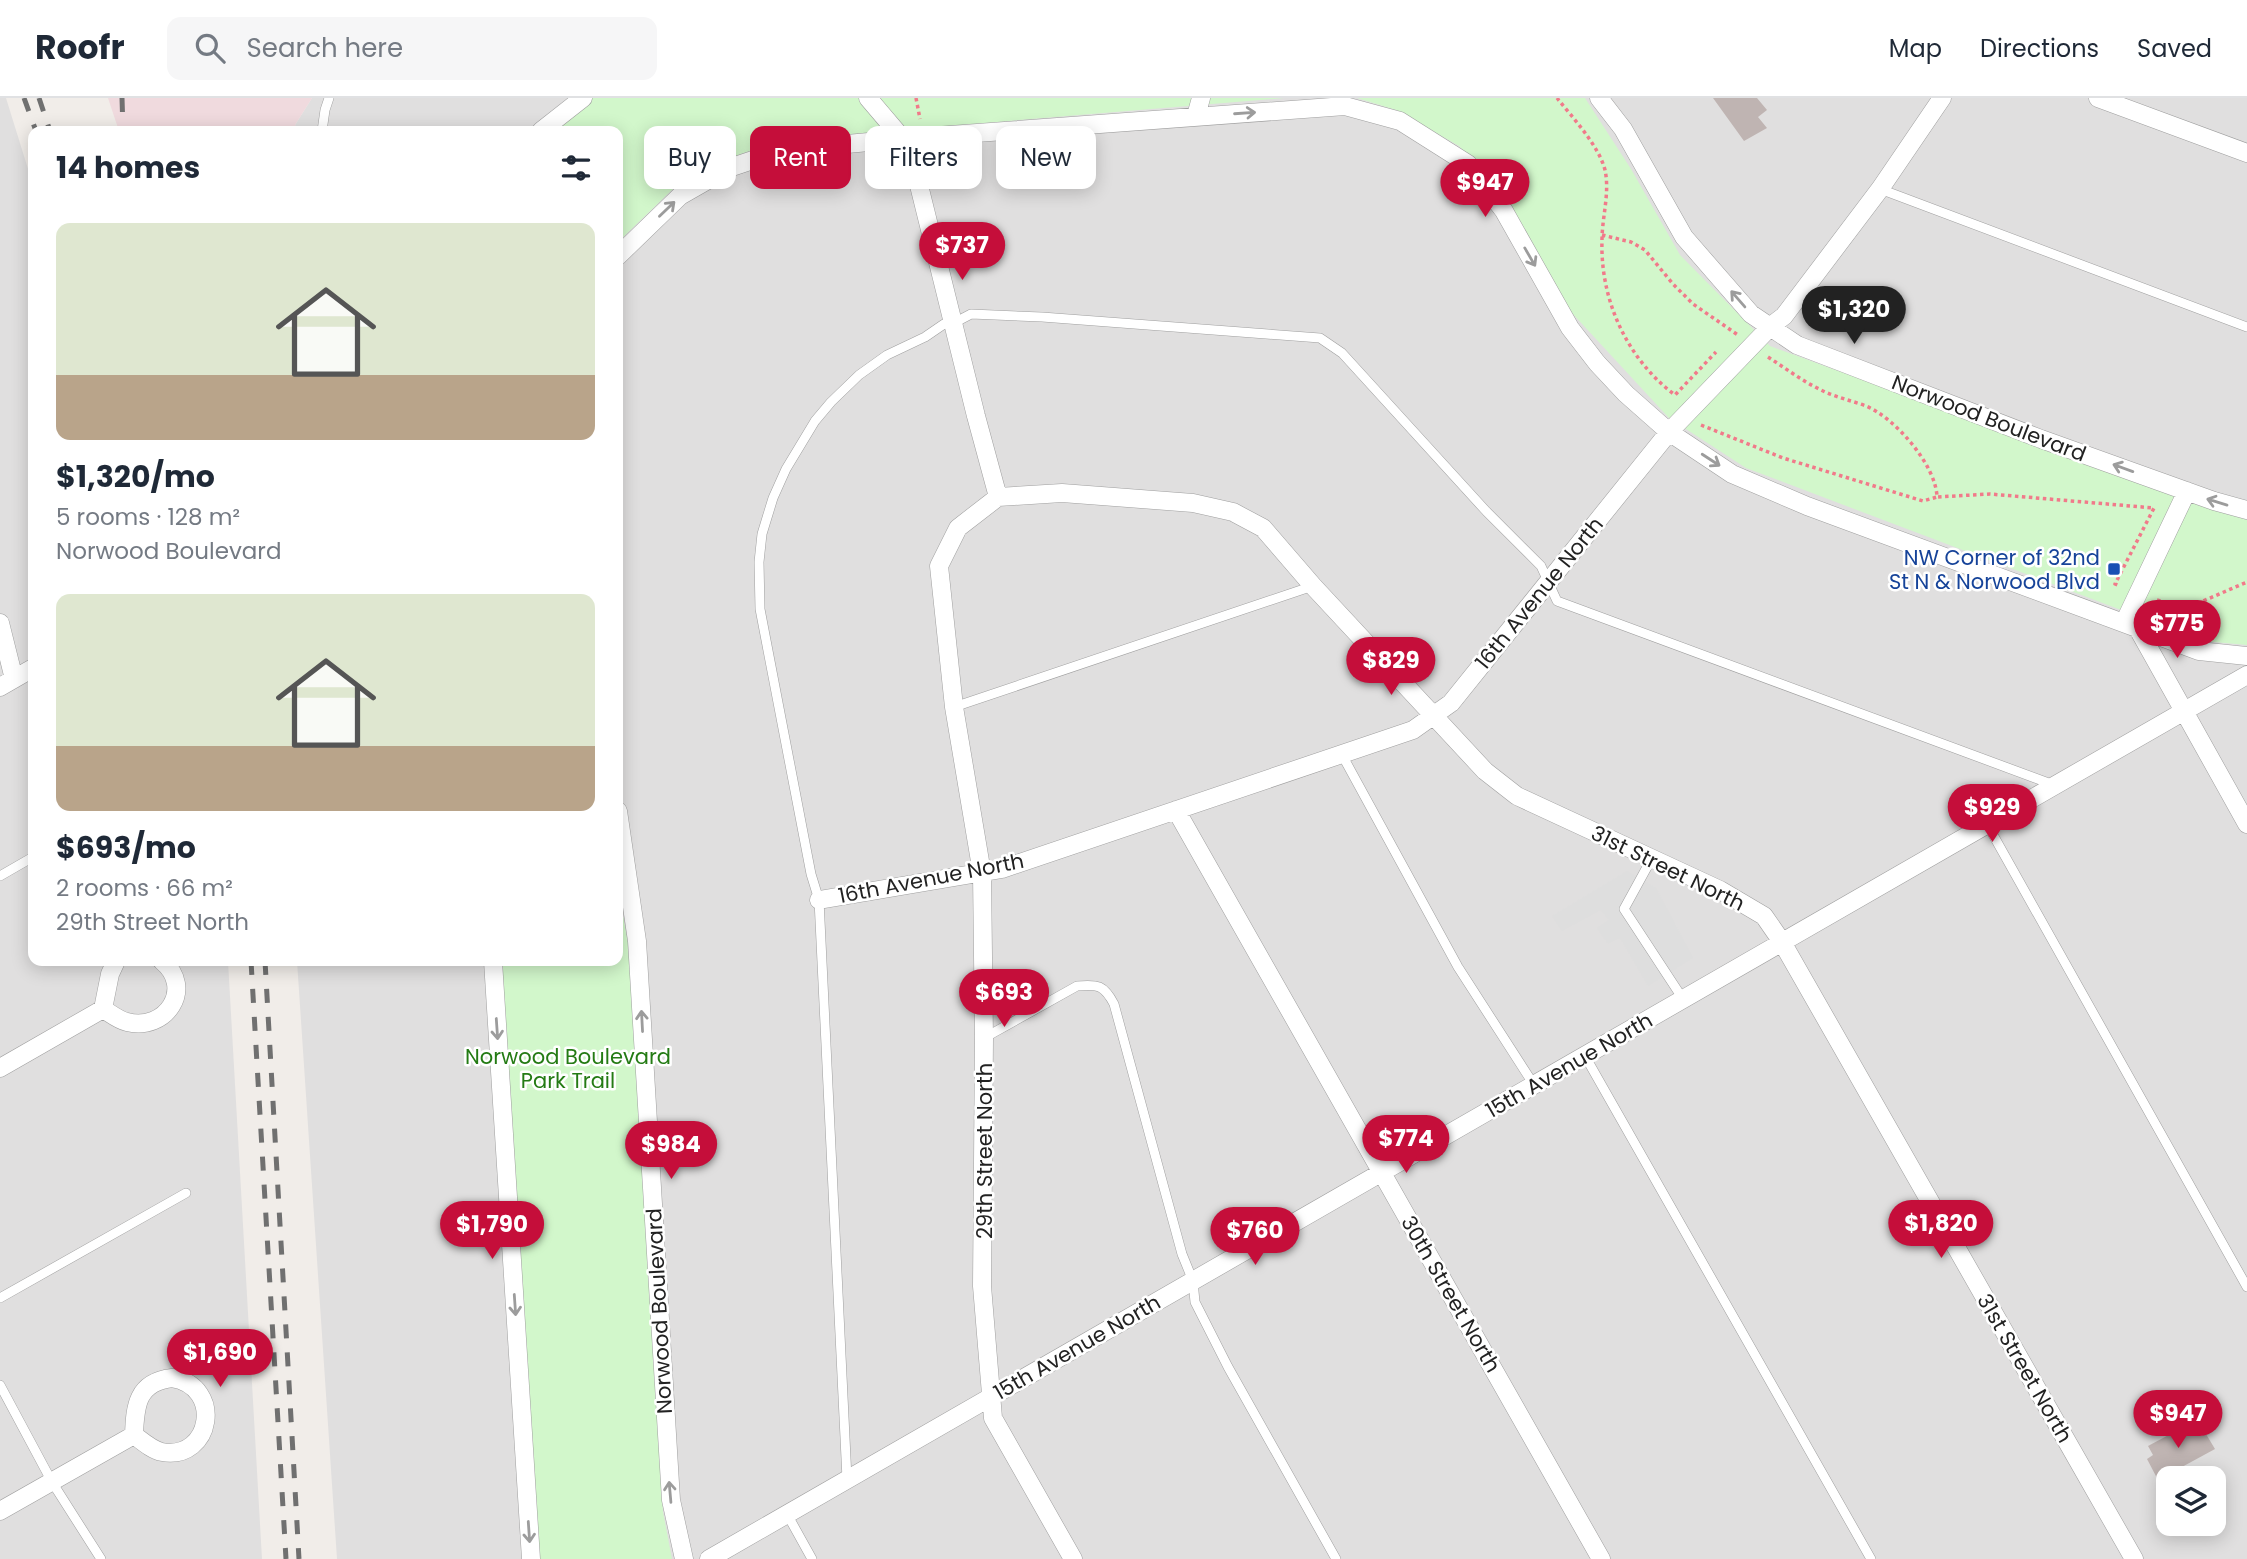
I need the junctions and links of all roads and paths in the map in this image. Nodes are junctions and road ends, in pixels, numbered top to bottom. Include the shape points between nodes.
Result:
1 (329, 98) edge
2 (583, 98) edge
3 (868, 98) edge
4 (916, 98) edge
5 (1200, 98) edge
6 (1558, 98) edge
7 (1599, 98) edge
8 (1942, 98) edge
9 (2103, 99) edge
10 (1196, 116) junction
11 (921, 121) dead end
12 (323, 126) edge
13 (547, 126) edge
14 (892, 126) edge
15 (982, 132) edge
16 (865, 142) edge
17 (2247, 153) edge
18 (920, 189) edge
19 (1880, 189) junction
20 (1602, 235) junction
21 (623, 252) edge
22 (953, 324) junction
23 (1771, 326) junction
24 (2247, 327) edge
25 (1731, 340) dead end
26 (1745, 340) junction
27 (1722, 347) dead end
28 (1675, 395) junction
29 (1688, 412) junction
30 (1668, 432) junction
31 (2187, 491) junction
32 (998, 497) junction
33 (1937, 497) junction
34 (2247, 510) edge
35 (1548, 582) junction
36 (2247, 582) edge
37 (1312, 586) junction
38 (2138, 593) junction
39 (0, 623) edge
40 (2130, 625) junction
41 (2247, 656) edge
42 (28, 671) edge
43 (2247, 675) edge
44 (7, 683) edge
45 (954, 707) junction
46 (2183, 712) junction
47 (1434, 715) junction
48 (1341, 753) junction
49 (2056, 785) junction
50 (1176, 810) junction
51 (1987, 824) junction
52 (2247, 824) edge
53 (623, 845) edge
54 (1652, 859) junction
55 (28, 860) edge
56 (982, 873) junction
57 (0, 876) edge
58 (818, 900) junction
59 (1782, 942) junction
60 (114, 966) edge
61 (169, 966) edge
62 (493, 966) edge
63 (1683, 999) junction
64 (103, 1009) junction
65 (985, 1038) junction
66 (1585, 1056) junction
67 (0, 1068) edge
68 (1534, 1085) junction
69 (1382, 1172) junction
70 (186, 1193) dead end
71 (1193, 1281) junction
72 (2247, 1287) edge
73 (0, 1298) edge
74 (0, 1385) edge
75 (990, 1398) junction
76 (134, 1435) junction
77 (847, 1480) junction
78 (52, 1482) junction
79 (0, 1511) edge
80 (787, 1514) junction
81 (101, 1559) edge
82 (531, 1559) edge
83 (684, 1559) edge
84 (709, 1559) edge
85 (812, 1559) edge
86 (1073, 1559) edge
87 (1336, 1559) edge
88 (1601, 1559) edge
89 (1871, 1559) edge
90 (2134, 1559) edge

1 - 12 lane
2 - 13 street
3 - 14 street
4 - 11 path
5 - 10 street
6 - 20 path via 1601,157 1606,188
23 -> 7 street, Norwood Boulevard via 1751,314 1684,237 1623,129
8 - 19 street, 16th Avenue North
9 - 17 street
10 - 15 street
10 -> 30 street via 1345,106 1400,121 1468,164 1504,211 1576,336 1626,394
21 -> 16 street via 680,196 729,168 783,150
18 - 22 street
19 - 23 street, 16th Avenue North via 1784,316
19 - 24 lane
20 - 26 path via 1645,250 1693,304
20 - 28 path via 1604,276 1622,333 1657,382
22 - 32 street
22 - 35 lane via 971,314 1320,338 1342,354 1541,566
22 - 58 lane via 944,324 887,355 831,402 786,469 762,534 760,609
23 - 26 street, 16th Avenue North
31 -> 23 street, Norwood Boulevard via 1797,345
25 - 26 path
26 - 29 street, 16th Avenue North
26 - 33 path via 1821,390 1867,406 1894,424 1932,474
27 - 28 path
28 - 29 path
29 - 30 street, 16th Avenue North
29 - 33 path via 1695,423 1783,458 1923,501
30 - 35 street, 16th Avenue North
30 -> 40 street via 1732,474 1807,506
34 -> 31 street, Norwood Boulevard
31 - 38 street
32 - 37 street, 31st Street North via 1062,493 1193,503 1233,512 1264,528
32 - 45 street, 29th Street North via 958,528 939,566
33 - 38 path via 1990,494 2154,508 2115,583
35 - 47 street, 16th Avenue North via 1451,703
35 - 49 lane via 1558,601
36 - 38 path via 2187,608
37 - 45 lane
37 - 47 street, 31st Street North
38 - 40 street
39 - 44 street
40 - 41 street via 2199,650
40 - 46 street
42 - 44 street
43 - 46 street, 15th Avenue North
45 - 56 street, 29th Street North
46 - 49 street, 15th Avenue North
46 - 52 street
47 - 48 street, 16th Avenue North via 1413,730
47 - 54 street, 31st Street North via 1485,771 1517,796
48 - 50 street, 16th Avenue North
48 - 68 lane via 1458,967
49 - 51 street, 15th Avenue North
50 - 56 street, 16th Avenue North
50 - 69 street, 30th Street North
51 - 59 street, 15th Avenue North
51 - 72 lane
83 -> 53 street, Norwood Boulevard via 671,1500 637,941
54 - 59 street, 31st Street North via 1764,916
54 - 63 lane via 1624,909
55 - 57 lane
56 - 58 street, 16th Avenue North
56 - 65 street, 29th Street North
58 - 77 lane
59 - 63 street, 15th Avenue North
59 - 90 street, 31st Street North
60 - 64 street
61 - 64 street via 176,994 164,1015 137,1024 123,1022
62 -> 82 street
63 - 66 street, 15th Avenue North
64 - 67 street
65 - 71 lane via 1077,986 1093,985 1109,994
65 - 75 street, 29th Street North via 982,1286
66 - 68 street, 15th Avenue North
66 - 89 lane
68 - 69 street, 15th Avenue North
69 - 71 street, 15th Avenue North
69 - 88 street, 30th Street North
70 - 73 lane
71 - 75 street, 15th Avenue North
71 - 87 lane via 1195,1302 1228,1367
74 - 78 lane
75 - 77 street, 15th Avenue North
75 - 86 street, 29th Street North via 993,1418
76 - 76 street via 163,1452 191,1448 204,1422 203,1398 181,1379 162,1379 149,1385 135,1410
76 - 78 street
77 - 80 street, 15th Avenue North
78 - 79 street
78 - 81 lane
80 - 84 street, 15th Avenue North
80 - 85 lane

